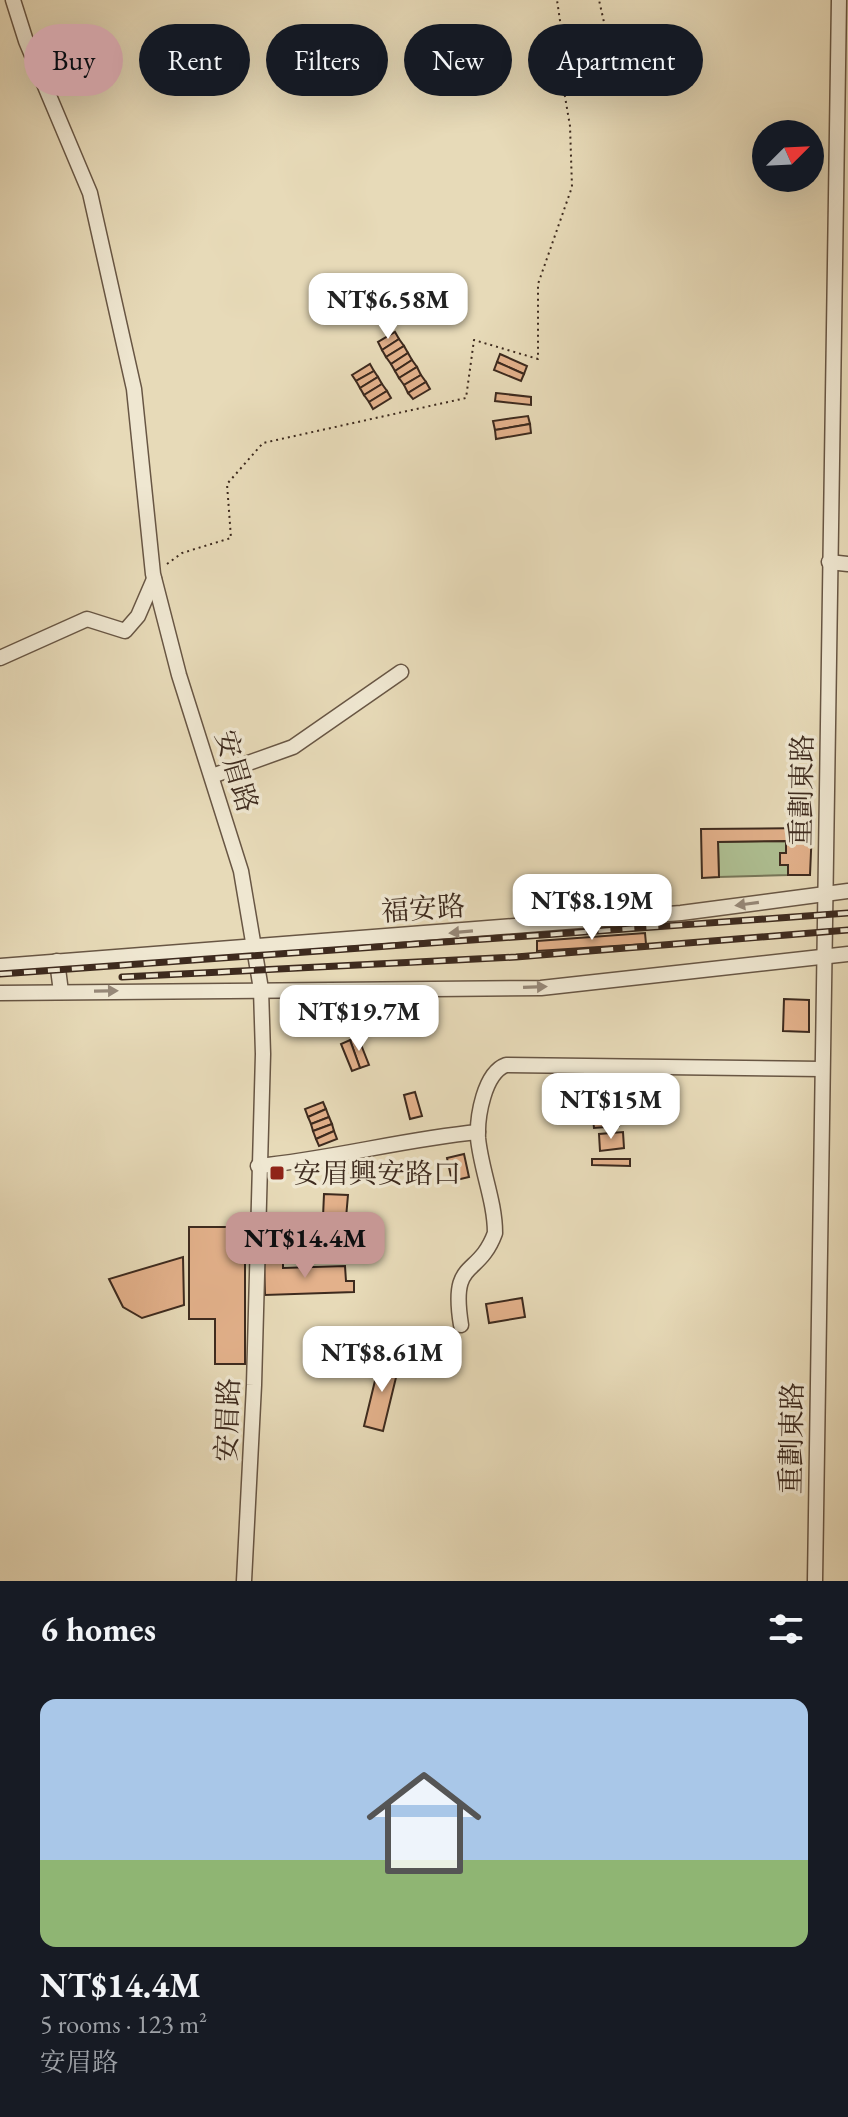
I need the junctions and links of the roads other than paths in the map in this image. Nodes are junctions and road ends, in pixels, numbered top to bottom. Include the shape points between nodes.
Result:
1 (13, 0) edge
2 (839, 0) edge
3 (829, 562) junction
4 (848, 564) edge
5 (153, 576) junction
6 (0, 658) edge
7 (401, 672) dead end
8 (212, 776) junction
9 (848, 891) edge
10 (825, 894) junction
11 (253, 945) junction
12 (848, 954) edge
13 (824, 955) junction
14 (57, 961) junction
15 (0, 966) edge
16 (261, 989) junction
17 (61, 992) junction
18 (0, 993) edge
19 (822, 1069) junction
20 (478, 1132) junction
21 (258, 1166) junction
22 (461, 1325) dead end
23 (244, 1581) edge
24 (815, 1581) edge

1 - 5 street, 安眉路 via 90,193 118,307 134,389
2 - 3 street, 重劃東路
3 - 4 street
3 - 10 street, 重劃東路
5 - 6 street via 138,616 125,631 87,619
5 - 8 street, 安眉路
7 - 8 street via 293,747
8 - 11 street, 安眉路 via 241,871
9 - 10 street, 福安路
10 -> 11 street, 福安路 via 650,916
10 - 13 street, 重劃東路
11 - 14 street, 福安路
11 - 16 street, 安眉路
12 - 13 street
16 -> 13 street via 541,988
13 - 19 street, 重劃東路
14 - 15 street, 福安路
14 - 17 street
17 -> 16 street
16 - 21 street, 安眉路
17 - 18 street
19 - 20 street via 506,1065 494,1072 485,1090
19 - 24 street, 重劃東路
20 - 21 street
20 - 22 street via 495,1233 460,1278
21 - 23 street, 安眉路

